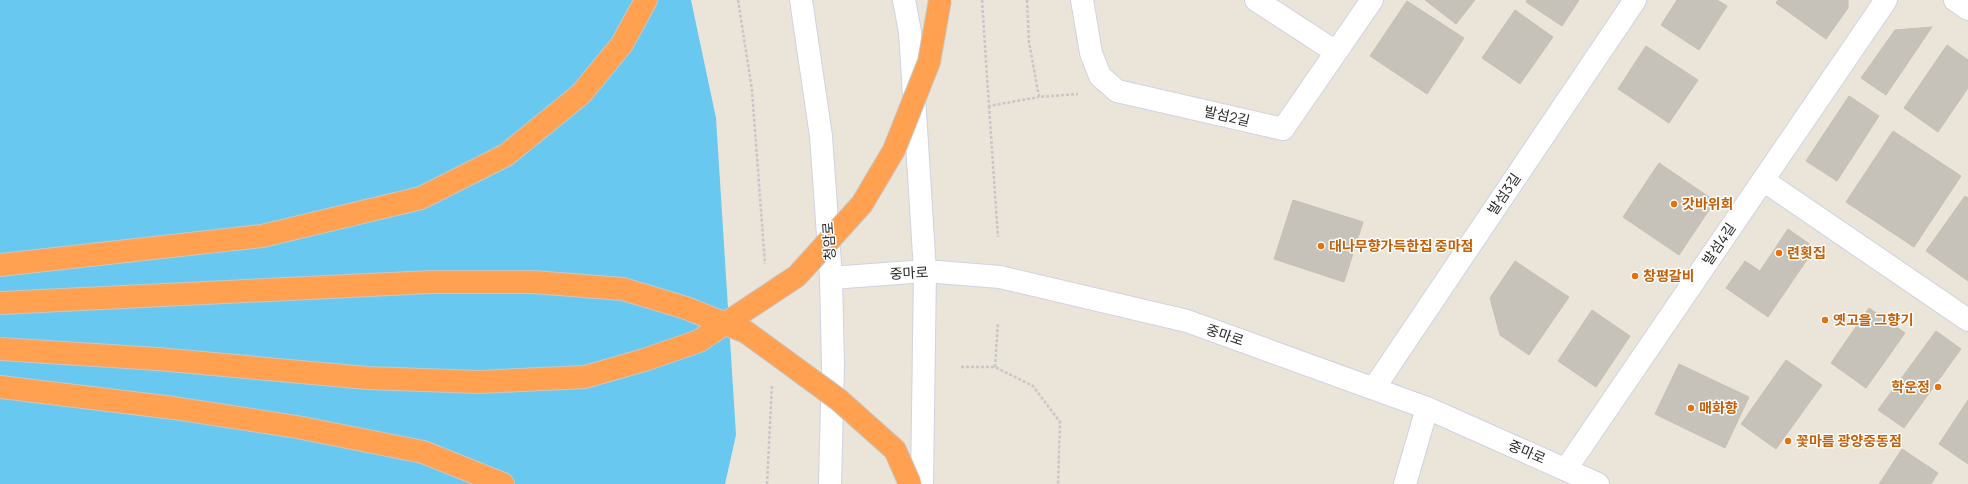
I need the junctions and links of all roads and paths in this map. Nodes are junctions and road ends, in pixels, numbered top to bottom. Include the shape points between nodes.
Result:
1 (646, 0) edge
2 (738, 0) edge
3 (801, 0) edge
4 (904, 0) edge
5 (940, 0) edge
6 (982, 0) edge
7 (1027, 0) edge
8 (1082, 0) edge
9 (1256, 0) edge
10 (1372, 0) edge
11 (1635, 0) edge
12 (1886, 0) edge
13 (1955, 0) edge
14 (1968, 9) edge
15 (1336, 52) junction
16 (1117, 91) junction
17 (1039, 97) junction
18 (989, 106) junction
19 (1763, 180) junction
20 (998, 237) dead end
21 (0, 265) edge
22 (766, 269) dead end
23 (925, 271) junction
24 (831, 278) junction
25 (0, 303) edge
26 (1968, 320) edge
27 (998, 322) dead end
28 (0, 349) edge
29 (961, 367) dead end
30 (995, 367) junction
31 (772, 377) dead end
32 (0, 387) edge
33 (1374, 388) junction
34 (1427, 408) junction
35 (1566, 469) junction
36 (503, 484) edge
37 (767, 484) edge
38 (830, 484) edge
39 (910, 484) edge
40 (922, 484) edge
41 (1058, 484) edge
42 (1405, 484) edge
43 (1598, 484) edge

1 - 21 highway via 622,44 581,94 506,155 421,198 262,236
2 - 22 path via 752,90
3 - 24 street, 청암로 via 821,136
4 - 23 street via 910,32
5 - 28 highway, bridge via 929,62 894,150 862,204 797,276 699,341 585,377 479,382 367,378 158,359
6 - 18 path
7 - 17 path via 1029,42
8 - 16 street, 발섬2길 via 1091,53 1100,76
9 - 15 street
10 - 15 street, 발섬2길
11 - 33 street, 발섬3길
12 - 19 street, 발섬4길
13 - 14 street
15 - 16 street, 발섬2길 via 1283,129
16 - 17 path
17 - 18 path
18 - 20 path
19 - 26 street
19 - 35 street, 발섬4길
23 - 24 street, 중마로
23 - 33 street, 중마로 via 1000,277 1187,321
23 - 40 street
24 - 38 street, 청암로 via 833,365
25 - 39 highway, bridge via 431,282 533,282 623,289 686,308 746,332 839,400 895,450
27 - 30 path
29 - 30 path
30 - 41 path via 1033,386 1060,422
31 - 37 path
32 - 36 highway via 174,408 297,427 423,452
33 - 34 street, 중마로
34 - 35 street, 중마로
34 - 42 street
35 - 43 street, 중마로

